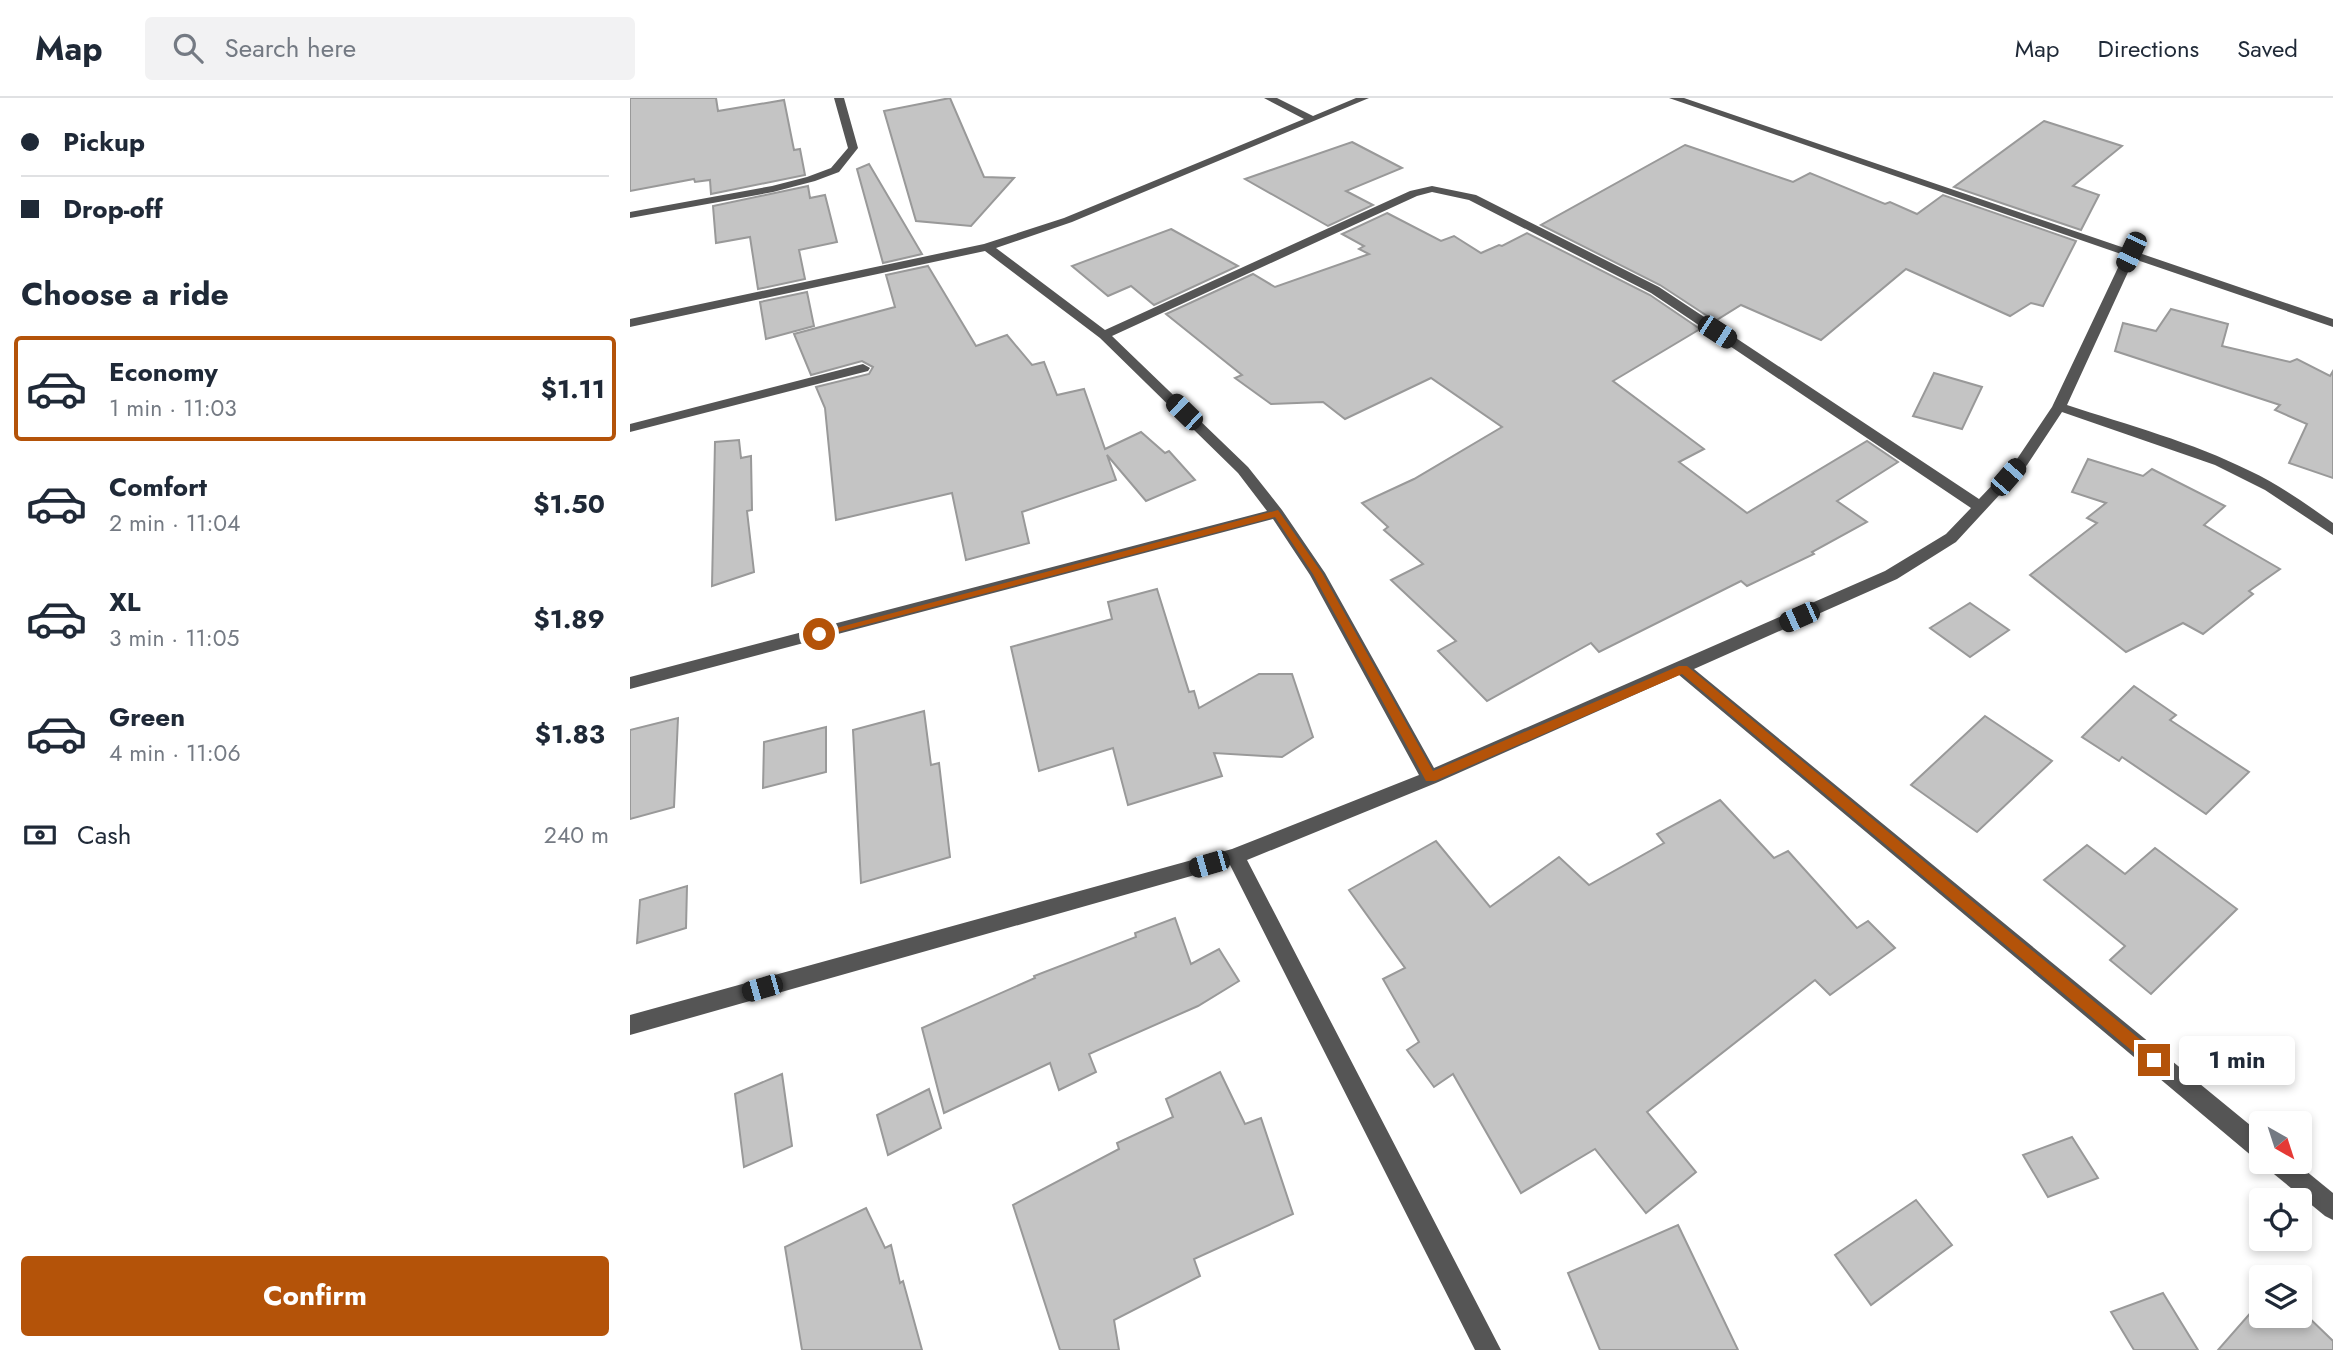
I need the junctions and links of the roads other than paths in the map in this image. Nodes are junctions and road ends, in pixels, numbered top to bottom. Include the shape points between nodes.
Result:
1 (839, 98) edge
2 (1269, 98) edge
3 (1364, 98) edge
4 (1674, 98) edge
5 (1312, 119) junction
6 (630, 215) edge
7 (987, 247) junction
8 (2131, 252) junction
9 (630, 323) edge
10 (2333, 323) edge
11 (1104, 335) junction
12 (863, 368) dead end
13 (2059, 407) junction
14 (630, 428) edge
15 (1982, 508) junction
16 (1278, 513) junction
17 (2333, 530) edge
18 (1683, 669) junction
19 (630, 683) edge
20 (1430, 778) junction
21 (1235, 856) junction
22 (630, 1025) edge
23 (2249, 1139) edge
24 (2292, 1174) edge
25 (2333, 1208) edge
26 (1488, 1350) edge

1 - 6 street via 853,148 835,170 773,189
2 - 5 street
3 - 5 street
4 - 8 street
5 - 7 street via 1068,220
7 - 9 street
7 - 11 street
8 - 10 street
8 - 13 street
11 - 15 street via 1414,193 1449,191 1472,197 1655,290
11 - 16 street via 1243,470
12 - 14 street
13 - 15 street via 2022,462
13 - 17 street via 2232,468 2272,488
15 - 18 street via 1951,538 1891,576
16 - 19 street
16 - 20 street via 1317,573
18 - 20 street
18 - 23 street
20 - 21 street
21 - 22 street
21 - 26 street
24 - 25 street

